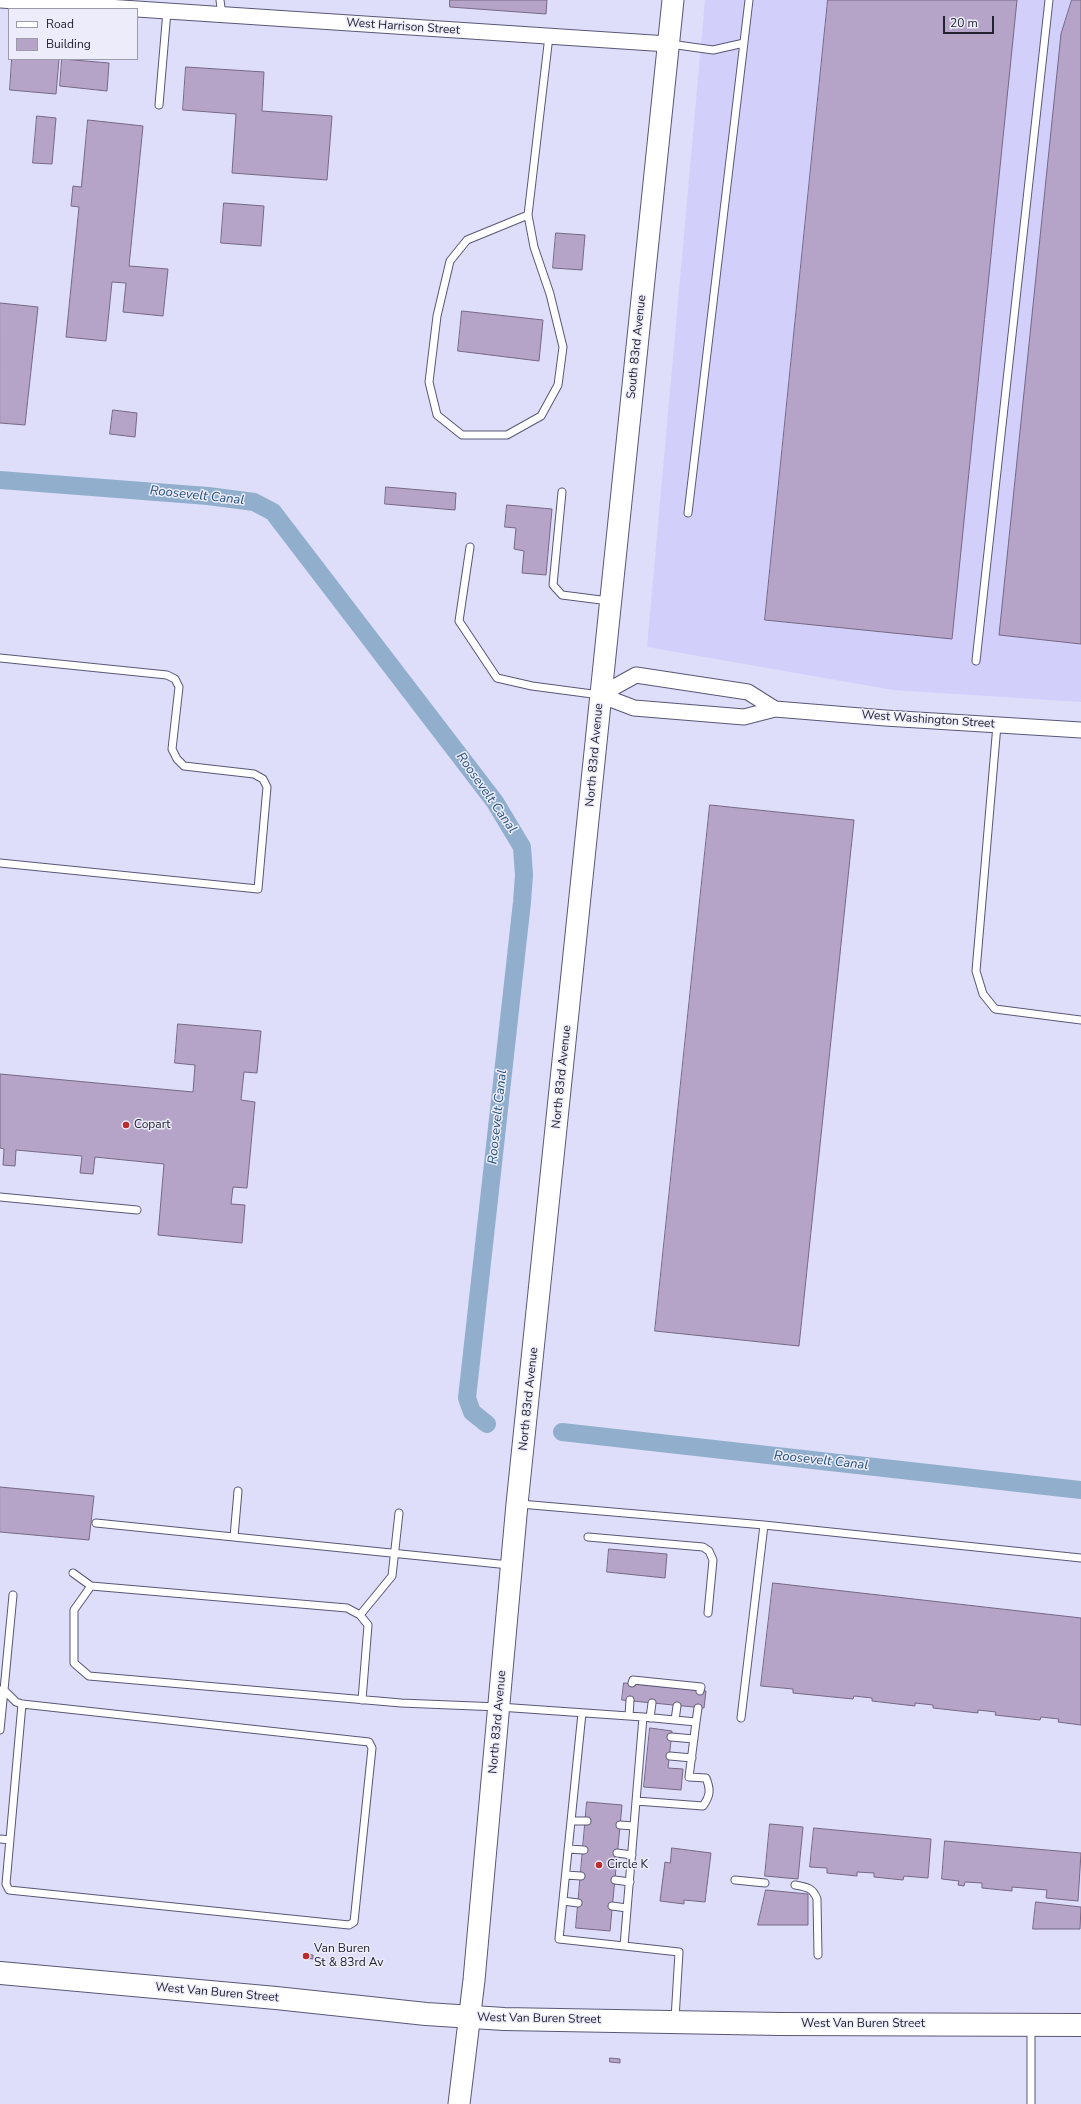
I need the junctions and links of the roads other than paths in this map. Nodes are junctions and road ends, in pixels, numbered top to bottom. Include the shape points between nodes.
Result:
1 (0, 0) edge
2 (671, 0) edge
3 (749, 0) edge
4 (1049, 0) edge
5 (221, 7) edge
6 (122, 8) edge
7 (138, 9) edge
8 (167, 11) junction
9 (549, 36) junction
10 (744, 43) junction
11 (668, 44) junction
12 (159, 105) dead end
13 (528, 215) junction
14 (562, 492) dead end
15 (688, 514) dead end
16 (470, 547) dead end
17 (611, 601) junction
18 (0, 658) edge
19 (976, 660) dead end
20 (600, 695) junction
21 (776, 709) junction
22 (997, 725) junction
23 (1081, 730) edge
24 (0, 863) edge
25 (1081, 1020) edge
26 (0, 1197) edge
27 (137, 1210) dead end
28 (238, 1491) dead end
29 (517, 1504) junction
30 (399, 1513) dead end
31 (96, 1523) dead end
32 (764, 1525) junction
33 (234, 1537) junction
34 (588, 1537) dead end
35 (395, 1554) junction
36 (1081, 1558) edge
37 (512, 1566) junction
38 (73, 1572) dead end
39 (91, 1586) junction
40 (13, 1595) dead end
41 (708, 1613) dead end
42 (360, 1615) junction
43 (632, 1683) dead end
44 (2, 1690) edge
45 (700, 1691) dead end
46 (362, 1700) junction
47 (630, 1700) dead end
48 (652, 1703) dead end
49 (22, 1704) junction
50 (677, 1706) dead end
51 (499, 1707) junction
52 (698, 1708) dead end
53 (582, 1713) junction
54 (629, 1716) junction
55 (647, 1717) junction
56 (741, 1718) dead end
57 (675, 1720) junction
58 (696, 1722) junction
59 (0, 1730) edge
60 (671, 1737) dead end
61 (694, 1740) junction
62 (670, 1756) dead end
63 (692, 1758) junction
64 (636, 1801) junction
65 (571, 1821) junction
66 (586, 1822) dead end
67 (620, 1825) dead end
68 (634, 1826) junction
69 (0, 1839) edge
70 (10, 1840) junction
71 (568, 1849) junction
72 (584, 1850) dead end
73 (617, 1853) dead end
74 (632, 1855) junction
75 (566, 1875) junction
76 (581, 1876) dead end
77 (615, 1880) dead end
78 (735, 1880) dead end
79 (630, 1882) junction
80 (765, 1883) dead end
81 (795, 1885) dead end
82 (563, 1901) junction
83 (578, 1903) dead end
84 (612, 1906) dead end
85 (627, 1908) junction
86 (624, 1946) junction
87 (818, 1955) dead end
88 (0, 1973) edge
89 (470, 2017) junction
90 (674, 2021) junction
91 (1031, 2025) junction
92 (1081, 2025) edge
93 (459, 2104) edge
94 (1031, 2104) edge

1 - 6 street, West Harrison Street
2 - 11 main road, South 83rd Avenue
3 - 10 lane
4 - 19 lane
5 - 8 street, West Harrison Street
5 - 9 street, West Harrison Street
7 - 8 street, West Harrison Street
8 - 12 lane
9 - 11 street, West Harrison Street
9 - 13 lane
10 - 11 lane via 713,50
10 - 15 lane
11 - 17 main road, South 83rd Avenue
13 - 13 lane via 534,247 550,294 563,347 558,385 541,416 507,435 462,435 437,415 429,382 437,316 450,261 467,240
14 - 17 lane via 553,584 562,595
16 - 20 lane via 459,621 497,678 532,686
17 - 20 main road, South 83rd Avenue
18 - 24 lane via 167,674 175,679 179,687 172,749 177,759 184,766 254,774 263,779 267,787 258,889
20 - 21 street, West Washington Street via 634,708 720,716 744,717
20 - 21 street, West Washington Street via 636,675 748,692
20 - 29 main road, North 83rd Avenue
21 - 22 street, West Washington Street
22 - 23 street, West Washington Street
22 - 25 lane via 976,971 983,994 995,1009
26 - 27 lane
28 - 33 lane
29 - 32 lane
29 - 37 main road, North 83rd Avenue
30 - 35 lane
31 - 33 lane
32 - 36 lane
32 - 56 lane
33 - 35 lane
34 - 41 lane via 703,1547 709,1551 713,1560
35 - 37 lane
35 - 42 lane via 392,1576
37 - 51 main road, North 83rd Avenue
38 - 39 lane
39 - 42 lane via 347,1608
39 - 46 lane via 74,1610 74,1663 89,1676
40 - 44 lane
42 - 46 lane via 368,1625
43 - 45 lane via 633,1680 700,1687
44 - 49 lane
44 - 59 lane
46 - 51 lane
47 - 54 lane
48 - 55 lane
49 - 70 lane
49 - 70 lane via 369,1742 372,1748 356,1920 349,1925 9,1890 6,1884
50 - 57 lane
51 - 53 lane
51 - 89 main road, North 83rd Avenue
52 - 58 lane
53 - 54 lane
53 - 65 lane
54 - 55 lane
55 - 57 lane
55 - 64 lane
57 - 58 lane
58 - 61 lane
60 - 61 lane
61 - 63 lane
62 - 63 lane
63 - 64 lane via 689,1777 706,1778 710,1787 709,1797 703,1806
64 - 68 lane
65 - 66 lane
65 - 71 lane
67 - 68 lane
68 - 74 lane
69 - 70 lane
71 - 72 lane
71 - 75 lane
73 - 74 lane
74 - 79 lane
75 - 76 lane
75 - 82 lane
77 - 79 lane
78 - 80 lane
79 - 85 lane
81 - 87 lane via 807,1887 814,1892 817,1899
82 - 83 lane
82 - 86 lane via 559,1939
84 - 85 lane
85 - 86 lane
86 - 90 lane via 679,1952
88 - 89 main road, West Van Buren Street
89 - 90 main road, West Van Buren Street
89 - 93 main road, North 83rd Avenue
90 - 91 main road, West Van Buren Street
91 - 92 main road, West Van Buren Street
91 - 94 lane

